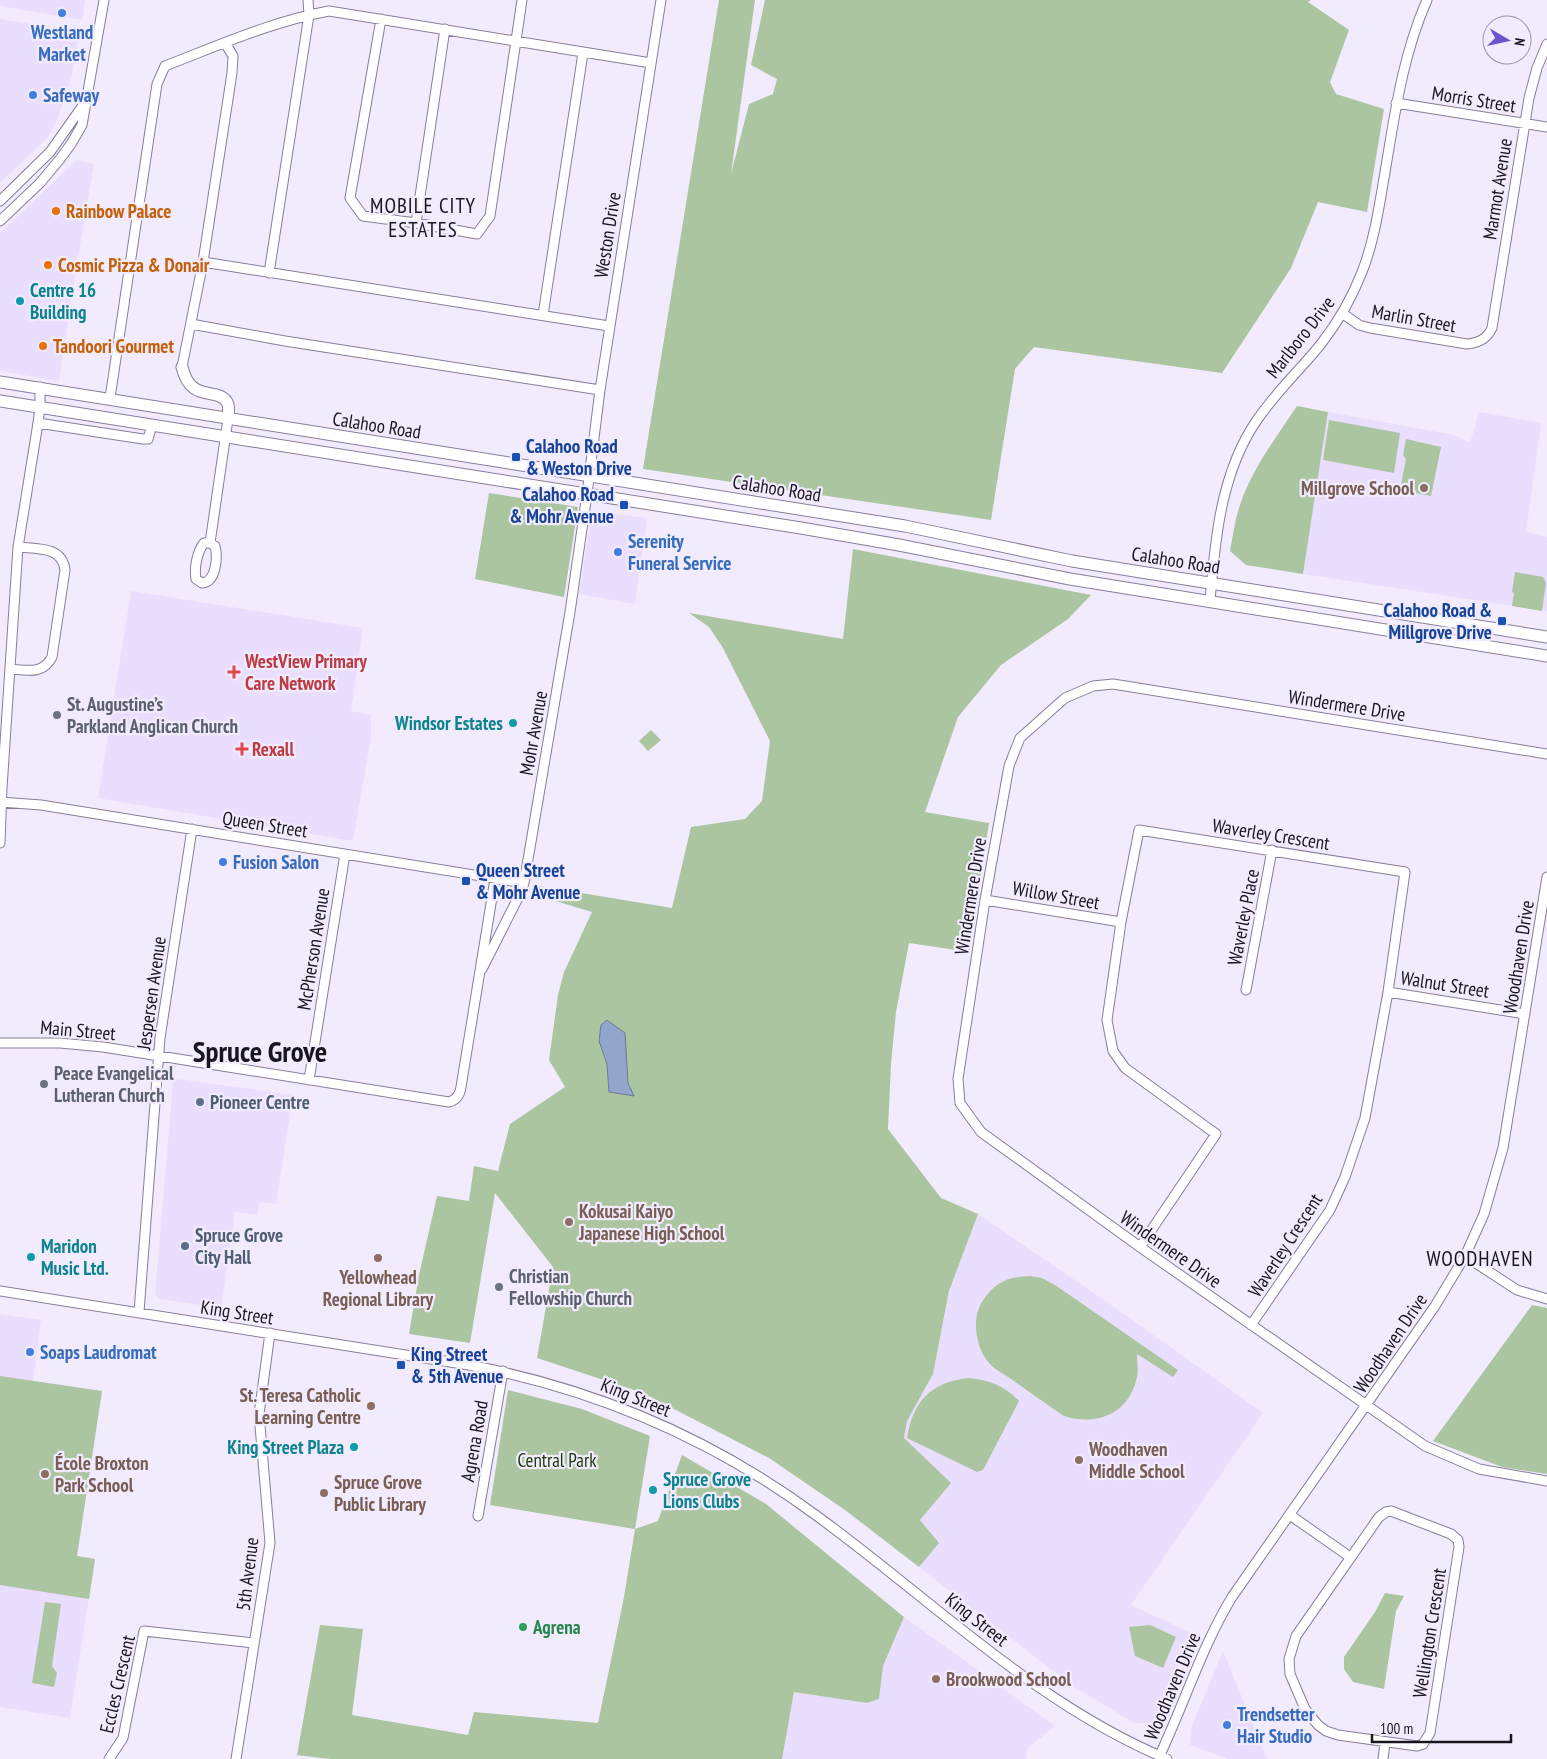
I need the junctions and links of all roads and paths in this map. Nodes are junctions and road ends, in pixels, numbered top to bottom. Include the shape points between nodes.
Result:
1 (104, 0) edge
2 (308, 0) edge
3 (522, 0) edge
4 (661, 0) edge
5 (1427, 0) edge
6 (309, 15) junction
7 (381, 19) junction
8 (445, 30) junction
9 (515, 40) junction
10 (225, 43) junction
11 (1547, 44) edge
12 (583, 52) junction
13 (650, 63) junction
14 (86, 102) junction
15 (1396, 103) junction
16 (1524, 124) junction
17 (1547, 128) edge
18 (0, 201) edge
19 (0, 221) edge
20 (416, 222) junction
21 (203, 262) junction
22 (269, 273) junction
23 (1342, 313) junction
24 (542, 315) junction
25 (191, 324) junction
26 (609, 326) junction
27 (1483, 340) joint
28 (182, 367) joint
29 (0, 382) edge
30 (40, 387) junction
31 (600, 390) junction
32 (110, 398) junction
33 (0, 402) edge
34 (40, 408) junction
35 (228, 419) junction
36 (38, 423) junction
37 (152, 425) junction
38 (226, 437) junction
39 (589, 476) junction
40 (587, 494) junction
41 (210, 542) dead end
42 (18, 547) junction
43 (1211, 583) junction
44 (1210, 601) junction
45 (1547, 637) edge
46 (1547, 656) edge
47 (10, 669) junction
48 (1547, 754) edge
49 (0, 802) edge
50 (192, 829) junction
51 (0, 843) edge
52 (1272, 850) junction
53 (345, 854) junction
54 (1547, 876) edge
55 (495, 878) junction
56 (524, 883) junction
57 (985, 900) junction
58 (1121, 922) junction
59 (482, 969) junction
60 (1246, 990) dead end
61 (1388, 992) junction
62 (1525, 1014) junction
63 (0, 1043) edge
64 (158, 1056) junction
65 (309, 1080) junction
66 (449, 1102) joint
67 (1140, 1247) junction
68 (1465, 1256) junction
69 (0, 1291) edge
70 (1547, 1299) edge
71 (139, 1312) junction
72 (1251, 1325) junction
73 (270, 1333) junction
74 (503, 1371) junction
75 (1367, 1406) junction
76 (1547, 1482) edge
77 (1290, 1515) junction
78 (478, 1516) dead end
79 (1350, 1557) junction
80 (254, 1643) junction
81 (1385, 1743) junction
82 (1161, 1758) edge
83 (109, 1759) edge
84 (236, 1759) edge
85 (1383, 1759) edge

1 - 14 street
2 - 6 street
3 - 9 street
4 - 13 street, Weston Drive
5 - 15 street, Marlboro Drive via 1410,45
6 - 7 street via 329,11
6 - 10 street
6 - 22 street
7 - 8 street
7 - 20 street via 350,198 363,216
8 - 9 street
8 - 20 street
9 - 12 street
9 - 20 street via 490,216 477,234
10 - 21 street via 233,56 232,73
10 - 32 street via 165,66 157,84
11 - 16 street, Marmot Avenue
12 - 13 street
12 - 24 street
13 - 26 street, Weston Drive
14 - 18 street via 50,152
14 - 19 street via 82,125 71,144 40,183
15 - 16 street, Morris Street
15 - 23 street, Marlboro Drive via 1370,248 1353,294
16 - 17 street, Morris Street
16 - 27 street, Marmot Avenue via 1492,328
21 - 22 street
21 - 25 street
22 - 24 street
23 - 27 street, Marlin Street via 1370,328 1467,344
23 - 43 street, Marlboro Drive via 1319,346 1256,421 1241,448 1219,521
24 - 26 street
25 - 28 street
25 - 31 street
26 - 31 street, Weston Drive
28 - 35 main road via 185,378 196,390 227,401
29 - 30 main road, Calahoo Road
30 - 32 main road, Calahoo Road
30 - 34 street
31 - 39 street, Weston Drive
32 - 35 main road, Calahoo Road
33 - 34 main road, Calahoo Road
34 - 36 street
34 - 37 main road, Calahoo Road
35 - 38 street
35 - 39 main road, Calahoo Road
36 - 37 street via 143,439 148,439
36 - 42 street
37 - 38 main road, Calahoo Road
38 - 40 main road, Calahoo Road
38 - 41 street
39 - 40 street, Weston Drive
39 - 43 main road, Calahoo Road via 905,526 1072,561
40 - 44 main road, Calahoo Road via 889,543 1070,579
40 - 56 street, Mohr Avenue
42 - 47 street
42 - 47 street via 51,550 61,557 65,570 52,657 46,666 34,671
43 - 44 street, Marlboro Drive
43 - 45 main road, Calahoo Road
44 - 46 main road, Calahoo Road
47 - 49 street
48 - 57 street, Windermere Drive via 1113,684 1093,686 1065,698 1020,738 1008,766
49 - 50 street, Queen Street via 41,805
49 - 51 street
50 - 53 street, Queen Street
50 - 64 street, Jespersen Avenue
52 - 58 street, Waverley Crescent via 1139,830
52 - 60 street, Waverley Place
52 - 61 street, Waverley Crescent via 1405,872
53 - 55 street, Queen Street
53 - 65 street, McPherson Avenue
54 - 62 street, Woodhaven Drive
55 - 56 street, Queen Street
55 - 59 street, Mohr Avenue
56 - 59 street, Mohr Avenue
57 - 58 street, Willow Street
57 - 67 street, Windermere Drive via 958,1079 960,1103 981,1132
58 - 67 street, Waverley Crescent via 1107,1020 1113,1051 1125,1068 1216,1134
59 - 66 street, Mohr Avenue via 460,1091
61 - 62 street, Walnut Street
61 - 72 street, Waverley Crescent via 1365,1118 1345,1177 1330,1210
62 - 68 street, Woodhaven Drive via 1503,1148 1484,1214
63 - 64 street, Main Street via 78,1044
64 - 65 street, Main Street
64 - 71 street, Jespersen Avenue
65 - 66 street, Main Street
67 - 72 street, Windermere Drive
68 - 70 street via 1517,1290
68 - 75 street, Woodhaven Drive
69 - 71 street, King Street
71 - 73 street, King Street
72 - 75 street, Windermere Drive
73 - 74 street, King Street
73 - 80 street, 5th Avenue via 260,1414 270,1543
74 - 78 street, Agrena Road
74 - 82 street, King Street via 617,1405 680,1433 749,1470 816,1515 1050,1694
75 - 76 street, Windermere Drive via 1425,1446 1448,1457 1490,1472
75 - 77 street, Woodhaven Drive
77 - 79 street
77 - 82 street, Woodhaven Drive via 1221,1616
79 - 81 street, Wellington Crescent via 1296,1636 1289,1659 1290,1674 1305,1709 1326,1731
79 - 81 street, Wellington Crescent via 1379,1517 1391,1511 1451,1534 1458,1540 1430,1733 1423,1744 1417,1746
80 - 83 street, Eccles Crescent via 144,1630 123,1738
80 - 84 street, 5th Avenue
81 - 85 street

